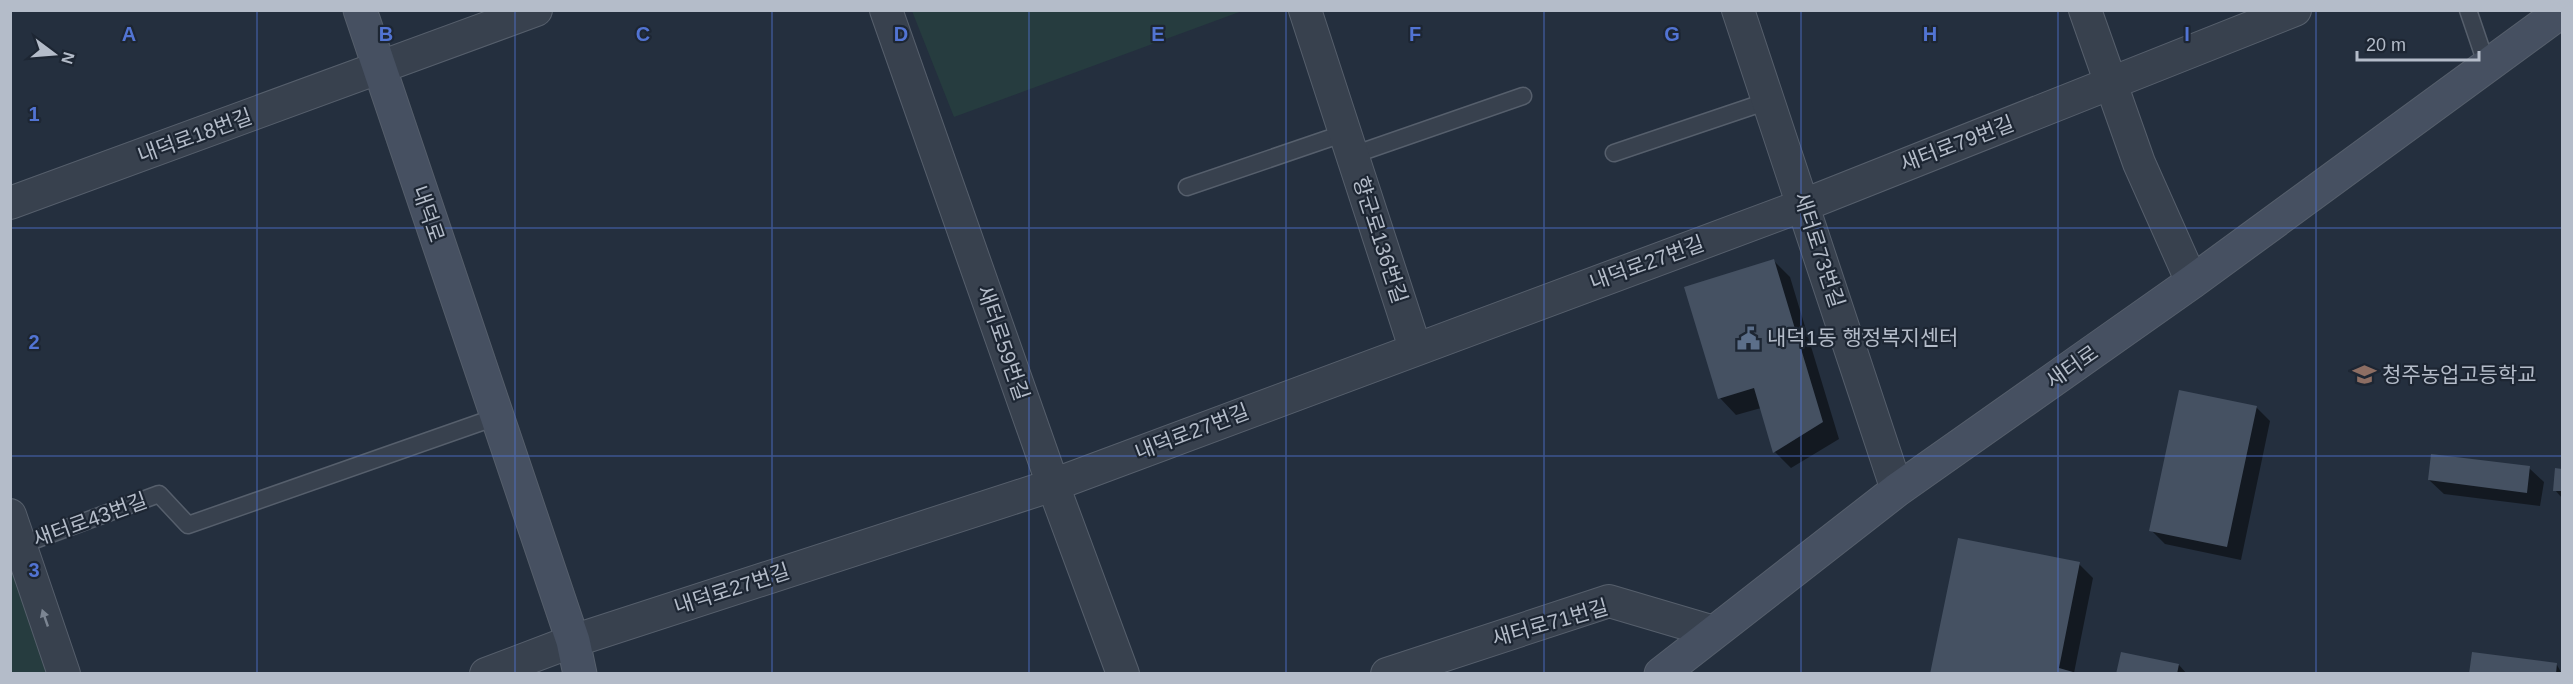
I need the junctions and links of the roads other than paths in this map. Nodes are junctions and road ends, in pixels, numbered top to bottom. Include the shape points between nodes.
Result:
1 (360, 10) edge
2 (536, 10) edge
3 (886, 10) edge
4 (1305, 10) edge
5 (2085, 10) edge
6 (2295, 10) edge
7 (2468, 10) edge
8 (2562, 11) edge
9 (1745, 13) edge
10 (2487, 66) junction
11 (379, 69) junction
12 (2111, 84) junction
13 (1523, 96) dead end
14 (1768, 101) junction
15 (1349, 144) junction
16 (1614, 153) dead end
17 (1187, 187) dead end
18 (10, 203) edge
19 (1804, 205) junction
20 (2192, 282) junction
21 (1415, 348) junction
22 (496, 417) junction
23 (1053, 484) junction
24 (1897, 490) junction
25 (10, 515) edge
26 (21, 545) junction
27 (1714, 632) junction
28 (573, 641) junction
29 (64, 674) edge
30 (486, 674) edge
31 (580, 674) edge
32 (1123, 674) edge
33 (1387, 674) edge
34 (1661, 674) edge

1 - 11 street, 내덕로
2 - 11 street, 내덕로18번길
3 - 23 street, 새터로59번길
4 - 15 street, 향군로136번길
5 - 12 street
6 - 12 street, 새터로79번길
7 - 10 lane
8 - 10 street, 새터로
9 - 14 street, 새터로73번길
10 - 20 street, 새터로
11 - 18 street, 내덕로18번길
11 - 22 street, 내덕로
12 - 19 street, 새터로79번길
12 - 20 street via 2139,163
13 - 15 lane
14 - 16 lane
14 - 19 street, 새터로73번길
15 - 17 lane
15 - 21 street, 향군로136번길
19 - 21 street, 내덕로27번길
19 - 24 street, 새터로73번길
20 - 24 street, 새터로
21 - 23 street, 내덕로27번길
22 - 26 lane, 새터로43번길 via 188,525 159,494
22 - 28 street, 내덕로
23 - 28 street, 내덕로27번길
23 - 32 street, 새터로59번길
24 - 27 street, 새터로
25 - 26 street, 새터로43번길
29 -> 26 street, 새터로43번길
27 - 33 street, 새터로71번길 via 1609,601
27 - 34 street, 새터로
28 - 30 street, 내덕로27번길
28 - 31 street, 내덕로

